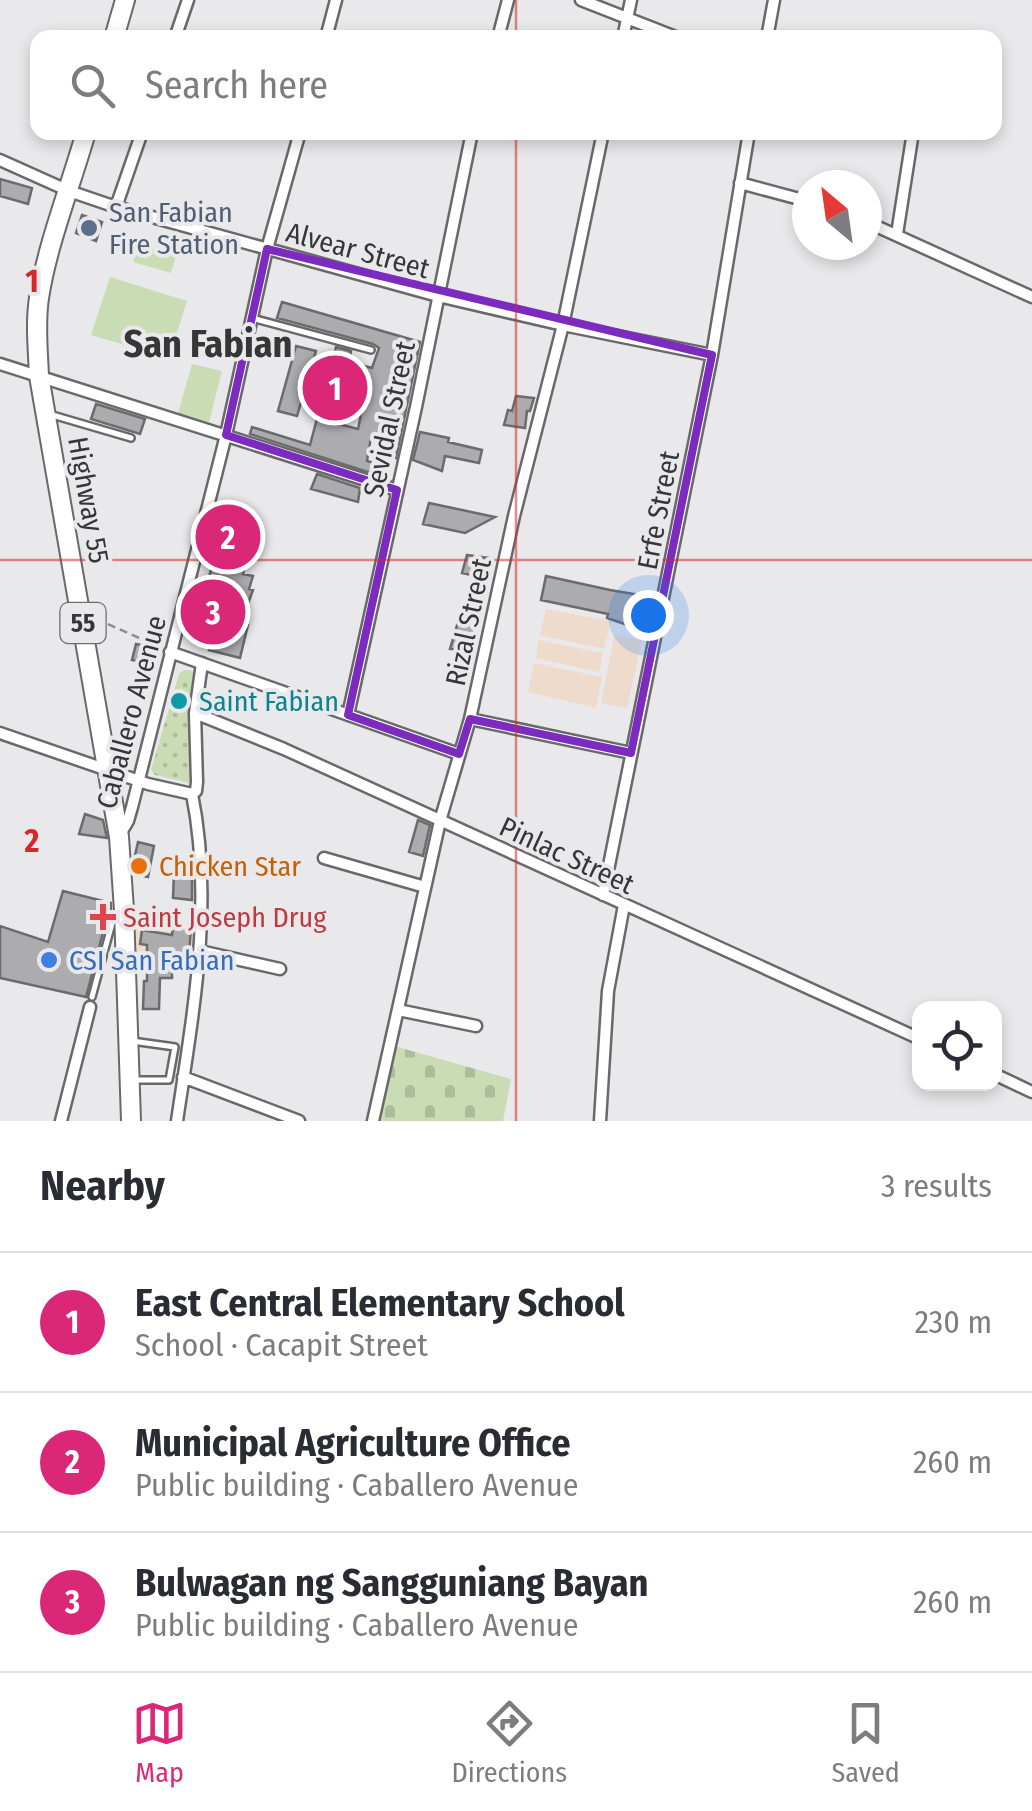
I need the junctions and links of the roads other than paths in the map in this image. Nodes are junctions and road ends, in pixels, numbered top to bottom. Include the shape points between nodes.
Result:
1 (124, 0) edge
2 (188, 0) edge
3 (336, 0) edge
4 (508, 0) edge
5 (581, 0) edge
6 (631, 0) edge
7 (774, 0) edge
8 (627, 19) junction
9 (116, 30) edge
10 (178, 30) edge
11 (328, 30) edge
12 (500, 30) edge
13 (625, 30) edge
14 (657, 30) edge
15 (768, 30) edge
16 (84, 140) edge
17 (139, 140) edge
18 (298, 140) edge
19 (470, 140) edge
20 (601, 140) edge
21 (748, 140) edge
22 (912, 140) edge
23 (0, 160) edge
24 (740, 183) junction
25 (69, 191) junction
26 (792, 197) edge
27 (116, 207) junction
28 (882, 228) edge
29 (897, 234) junction
30 (267, 249) junction
31 (438, 296) junction
32 (1032, 296) edge
33 (252, 318) junction
34 (563, 324) junction
35 (371, 350) dead end
36 (712, 355) junction
37 (0, 364) edge
38 (40, 376) junction
39 (46, 414) junction
40 (226, 435) junction
41 (131, 438) dead end
42 (397, 490) junction
43 (170, 652) junction
44 (202, 662) junction
45 (195, 713) junction
46 (348, 715) junction
47 (470, 720) junction
48 (0, 733) edge
49 (632, 753) junction
50 (459, 754) junction
51 (108, 770) junction
52 (137, 780) junction
53 (192, 794) junction
54 (440, 821) junction
55 (119, 836) junction
56 (324, 858) dead end
57 (425, 887) junction
58 (602, 896) junction
59 (624, 906) junction
60 (124, 910) junction
61 (200, 951) junction
62 (280, 969) dead end
63 (91, 1002) joint
64 (398, 1010) junction
65 (476, 1026) dead end
66 (912, 1035) edge
67 (129, 1041) junction
68 (184, 1077) junction
69 (1002, 1078) edge
70 (130, 1080) junction
71 (1032, 1092) edge
72 (61, 1121) edge
73 (131, 1121) edge
74 (177, 1121) edge
75 (299, 1121) edge
76 (374, 1121) edge
77 (600, 1121) edge

1 - 9 highway
2 - 10 street
3 - 11 street
4 - 12 street
5 - 8 street
6 - 8 street
7 - 15 street
8 - 13 street
8 - 14 street
16 - 25 highway, Highway 55 / 55
17 - 27 street
18 - 30 street, Caballero Avenue
19 - 31 street, Sevidal Street
20 - 34 street, Rizal Street
21 - 24 street, Erfe Street
22 - 29 street
23 - 25 street, Alvear Street
24 - 26 street
24 - 36 street, Erfe Street
25 - 27 street, Alvear Street
25 - 38 highway, Highway 55 / 55 via 38,302
27 - 30 street, Alvear Street
28 - 29 street
29 - 32 street
30 - 31 street, Alvear Street
30 - 33 street, Caballero Avenue
31 - 34 street, Alvear Street
31 - 42 street, Sevidal Street
33 - 35 lane
33 - 40 street, Caballero Avenue
34 - 36 street, Alvear Street
34 - 47 street, Rizal Street
36 - 49 street, Erfe Street
37 - 38 street
38 - 39 highway, Highway 55 / 55
38 - 40 street
39 - 41 lane
39 - 51 highway, Highway 55 / 55
40 - 42 street
40 - 43 street, Caballero Avenue
42 - 46 street, Sevidal Street
43 - 44 street
43 - 52 street, Caballero Avenue
44 - 45 street
44 - 46 street
45 - 53 street
45 - 54 street, Pinlac Street
46 - 50 street
47 - 49 street
47 - 50 street, Rizal Street
48 - 51 street
49 - 58 street, Erfe Street
50 - 54 street, Rizal Street
51 - 52 street
51 - 55 highway, Highway 55 / 55
52 - 53 street
52 - 55 street, Caballero Avenue
53 - 61 street via 201,851
54 - 57 street, Rizal Street
54 - 58 street, Pinlac Street
55 - 60 highway, Highway 55 / 55
56 - 57 street
57 - 64 street, Rizal Street
58 - 59 street, Pinlac Street
59 - 66 street, Pinlac Street
59 - 77 street via 608,991
60 - 63 lane via 112,923
60 - 67 highway, Highway 55 / 55
61 - 62 street
61 - 68 street
63 - 72 street
64 - 65 street
64 - 76 street, Rizal Street
67 - 70 highway, Highway 55 / 55
67 - 70 lane via 175,1047 169,1080
68 - 74 street
68 - 75 street
69 - 71 street
70 - 73 highway, Highway 55 / 55

